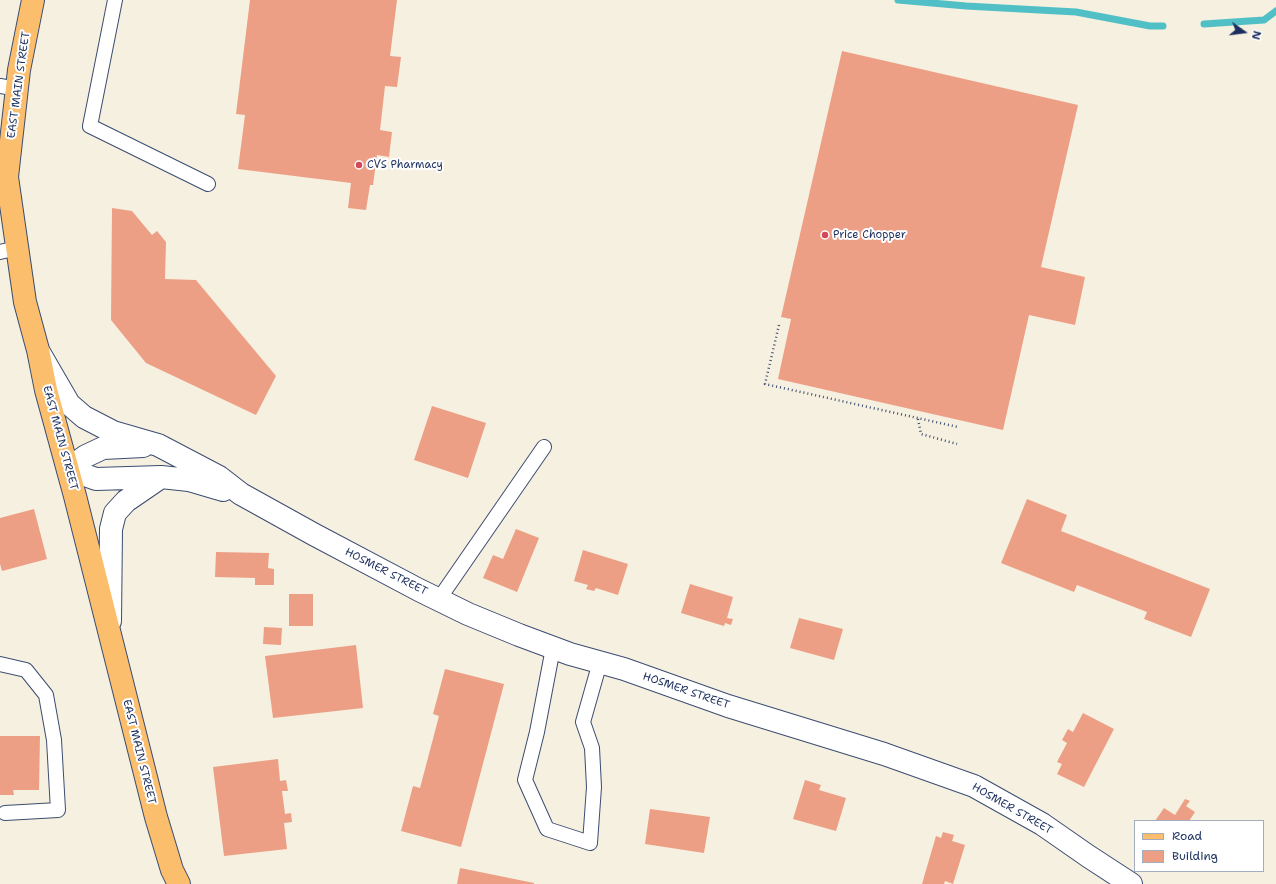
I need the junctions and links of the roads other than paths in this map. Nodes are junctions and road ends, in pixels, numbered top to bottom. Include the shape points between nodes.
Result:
1 (33, 0) edge
2 (115, 0) edge
3 (8, 87) edge
4 (208, 184) dead end
5 (5, 196) edge
6 (9, 250) edge
7 (38, 350) junction
8 (158, 445) junction
9 (544, 447) dead end
10 (68, 469) junction
11 (162, 477) junction
12 (241, 494) junction
13 (439, 599) junction
14 (110, 638) junction
15 (553, 648) junction
16 (600, 662) junction
17 (0, 664) edge
18 (5, 813) dead end
19 (175, 879) edge
20 (1131, 884) edge

1 - 3 main road, EAST MAIN STREET
2 - 4 lane via 90,126
3 - 5 main road, EAST MAIN STREET
5 - 6 main road, EAST MAIN STREET
6 - 7 main road, EAST MAIN STREET
7 - 8 street, HOSMER STREET via 69,404 84,417 113,432
7 - 10 main road, EAST MAIN STREET via 46,390
8 - 10 street via 103,448
8 - 12 street, HOSMER STREET via 219,477
9 - 13 lane
10 - 11 street, HOSMER STREET via 96,479
10 - 14 main road, EAST MAIN STREET
11 - 12 street, HOSMER STREET via 189,480
11 - 14 street via 126,501 115,513 111,529
12 - 13 street, HOSMER STREET
13 - 15 street, HOSMER STREET via 519,636
14 - 19 main road, EAST MAIN STREET via 156,817
15 - 16 street, HOSMER STREET
15 - 16 lane via 525,780 547,829 590,843 594,787 592,748 583,722
16 - 20 street, HOSMER STREET via 728,706 884,754 974,786 1042,824
17 - 18 lane via 26,670 46,695 54,740 58,810

